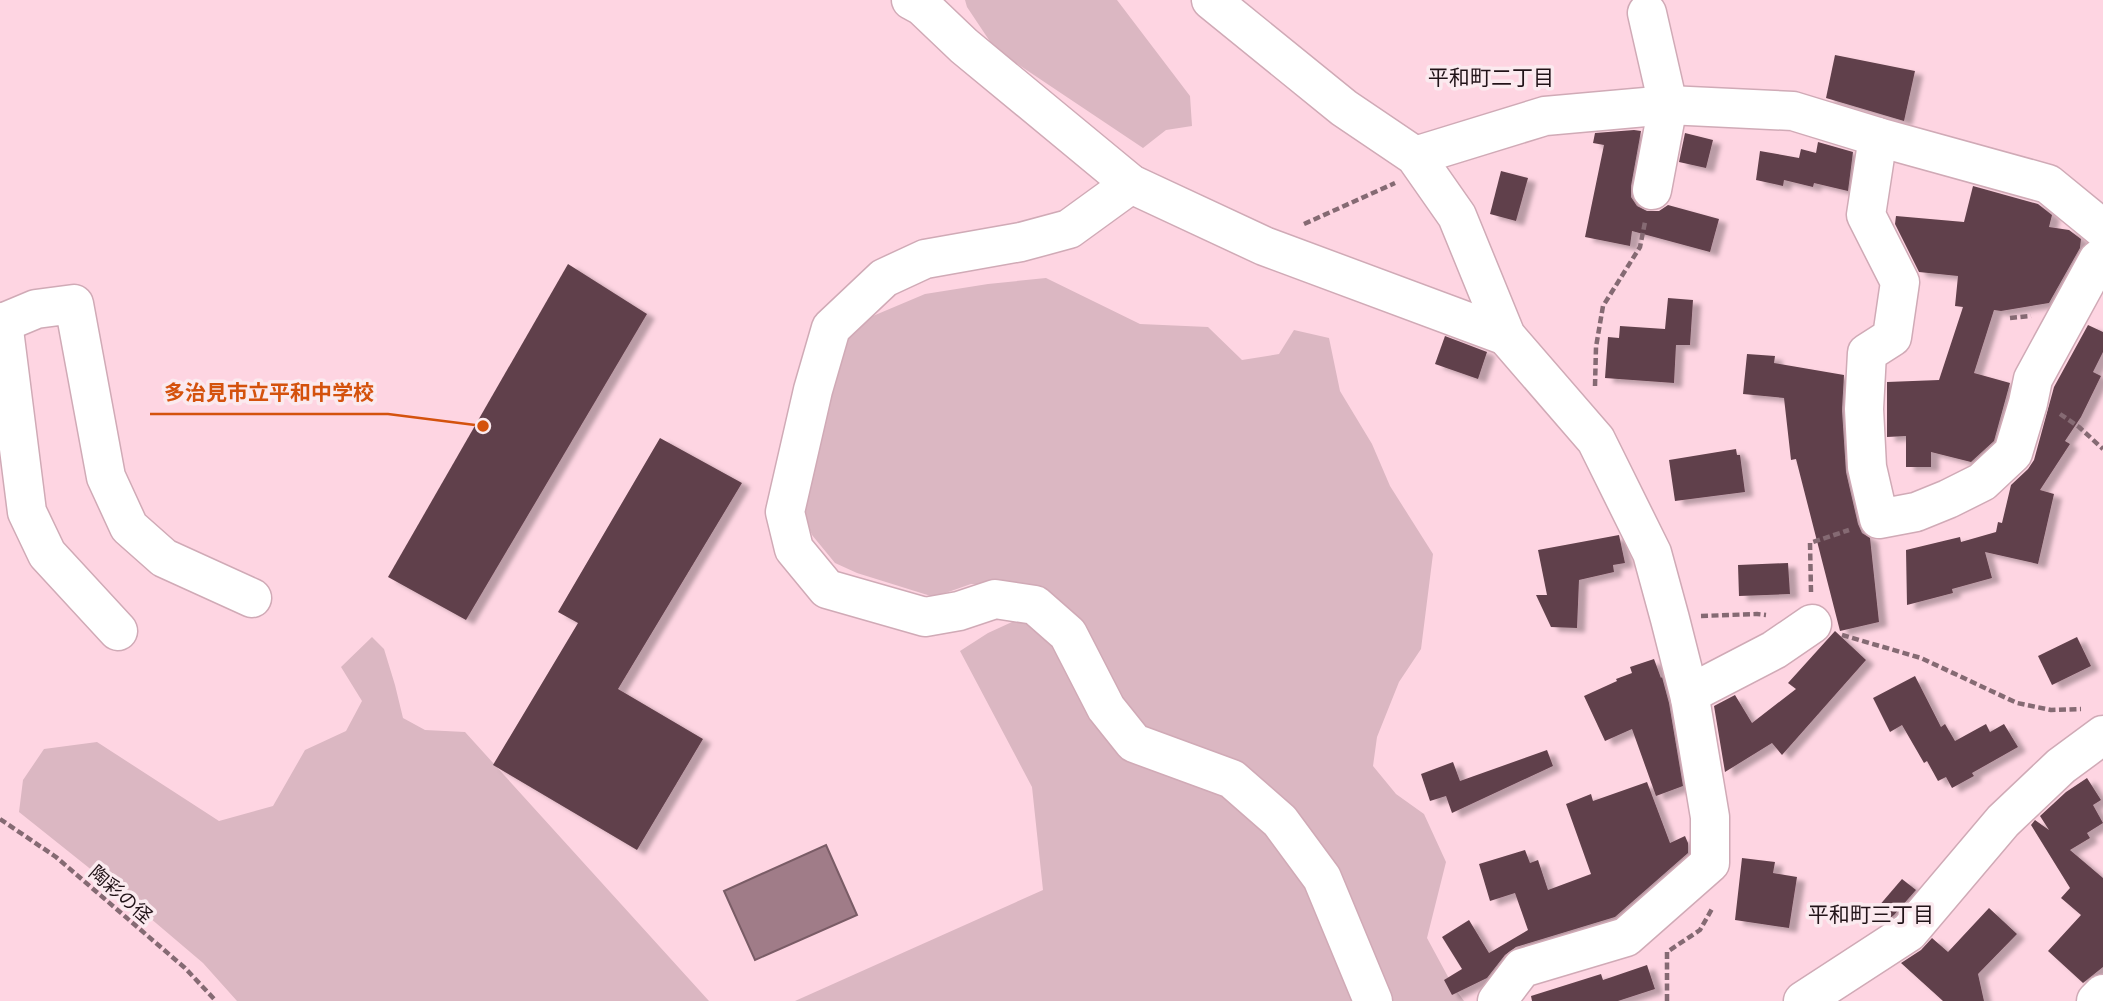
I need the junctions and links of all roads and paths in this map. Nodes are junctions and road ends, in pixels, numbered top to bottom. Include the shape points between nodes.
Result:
1 (911, 0) edge
2 (1211, 0) edge
3 (1647, 12) dead end
4 (1668, 104) junction
5 (1878, 137) junction
6 (1419, 163) junction
7 (1131, 184) junction
8 (1652, 190) joint
9 (2103, 229) edge
10 (1264, 246) junction
11 (2103, 256) edge
12 (2, 323) edge
13 (1506, 336) junction
14 (2028, 403) junction
15 (1595, 440) junction
16 (2103, 449) edge
17 (1879, 519) junction
18 (252, 598) dead end
19 (1671, 620) junction
20 (1812, 624) junction
21 (118, 631) dead end
22 (1690, 698) junction
23 (2096, 722) edge
24 (0, 819) edge
25 (2103, 993) edge
26 (216, 1001) edge
27 (1373, 1001) edge
28 (1497, 1001) edge
29 (1803, 1001) edge
30 (2096, 1001) edge

1 - 7 street
2 - 6 street
3 - 4 street
4 - 5 street via 1793,111
4 - 6 street via 1545,116
4 - 8 street
5 - 9 street via 2048,184
5 - 17 street via 1866,215 1900,282 1892,337 1867,353 1867,467
6 - 10 path
6 - 13 street via 1457,216
7 - 10 street
7 - 27 street via 1069,229 925,259 884,278 831,328 785,512 794,549 827,589 925,617 995,599 1035,605 1068,634 1106,708 1133,743 1232,779 1280,821 1322,878
8 - 15 path via 1640,247 1603,306 1596,347
10 - 13 street
11 - 14 street via 2033,379
12 - 18 street via 36,309 75,304 106,477 129,527 164,558
12 - 21 street via 27,512 47,554
13 - 15 street
14 - 16 path via 2063,415
14 - 17 street via 2012,453 1982,482 1916,512
15 - 19 street via 1652,553
17 - 20 path via 1810,543
19 - 20 path via 1757,614
19 - 22 street
20 - 22 street
20 - 23 path via 1920,659 2017,703
22 - 28 street via 1710,817 1710,863 1626,937 1522,968
23 - 29 street via 2061,766 2003,821 1909,932
24 - 26 path, 陶彩の径 via 57,857 186,968
25 - 30 street

